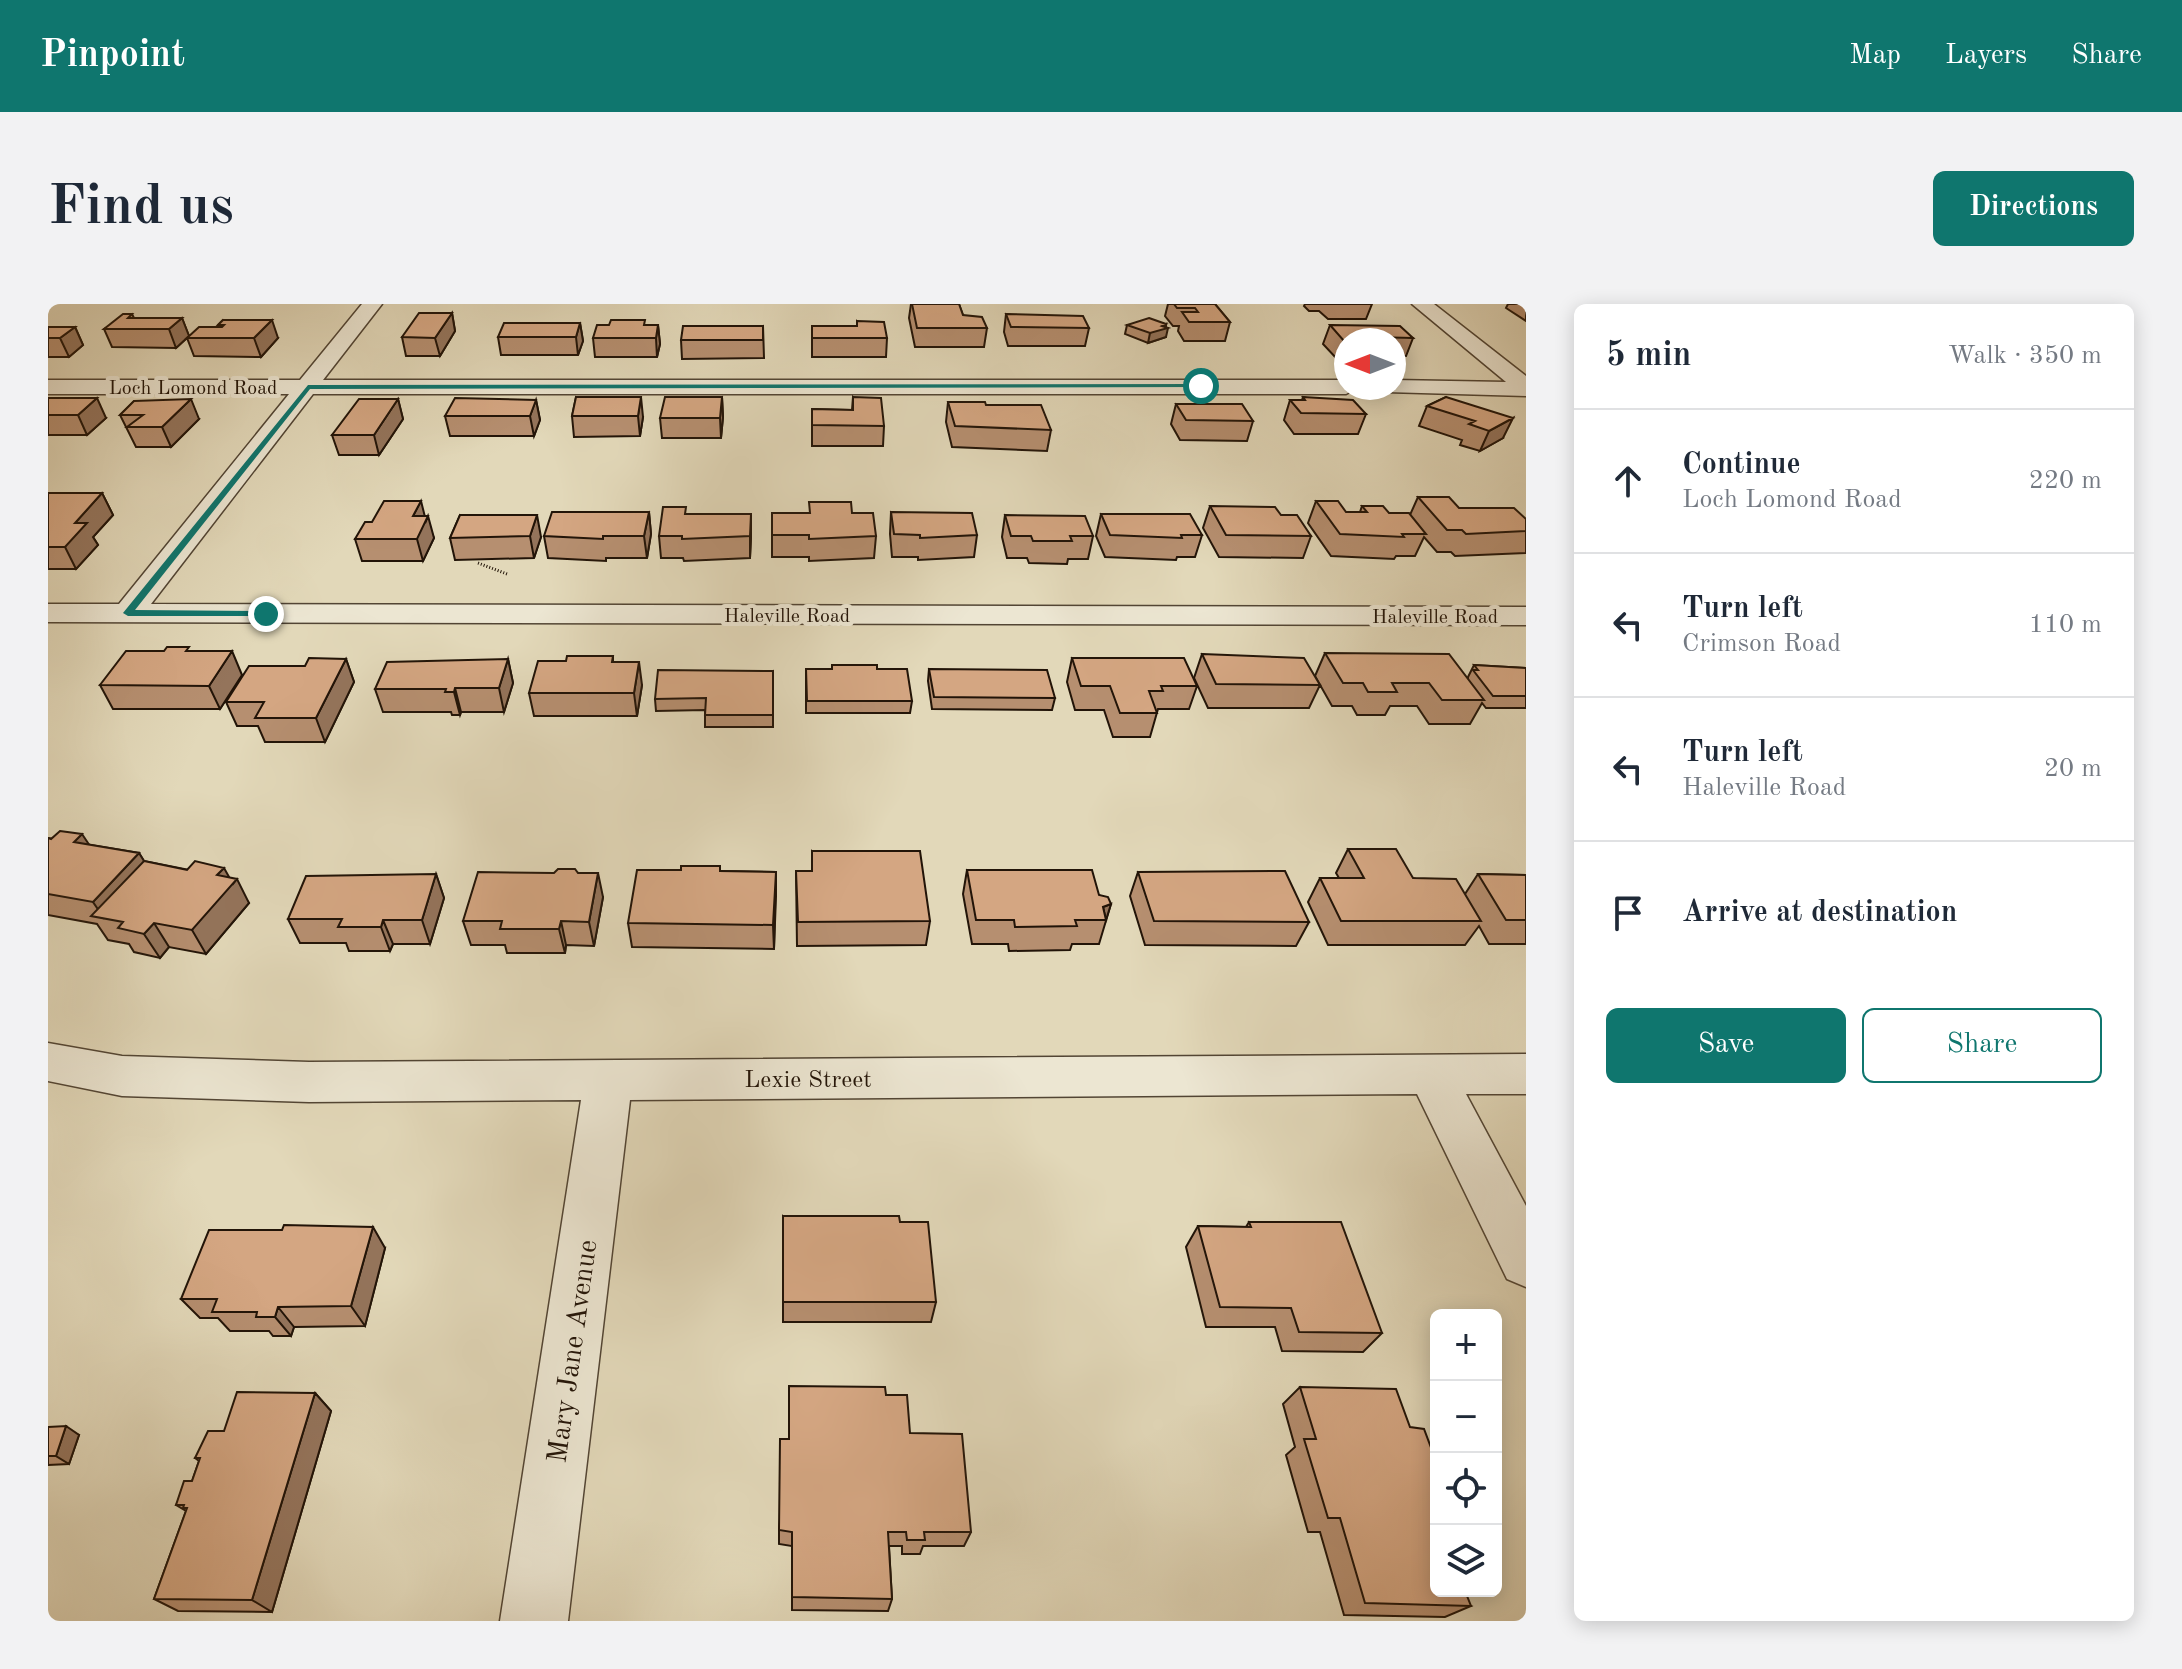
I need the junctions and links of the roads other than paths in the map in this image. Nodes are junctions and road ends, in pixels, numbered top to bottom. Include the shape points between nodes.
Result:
1 (372, 304) edge
2 (1422, 304) edge
3 (48, 387) edge
4 (308, 387) junction
5 (1334, 387) edge
6 (1406, 387) edge
7 (1526, 388) edge
8 (48, 613) edge
9 (128, 613) junction
10 (1526, 616) edge
11 (69, 1067) edge
12 (1431, 1074) junction
13 (1526, 1074) edge
14 (608, 1081) junction
15 (1526, 1261) edge
16 (534, 1621) edge

1 - 4 street
2 - 7 street
3 - 4 street, Loch Lomond Road
4 - 5 street, Loch Lomond Road
4 - 9 street
6 - 7 street
8 - 9 street, Haleville Road
9 - 10 street, Haleville Road
11 - 14 street, Lexie Street via 122,1076 294,1081
12 - 13 street, Lexie Street
12 - 14 street, Lexie Street
12 - 15 street
14 - 16 street, Mary Jane Avenue

